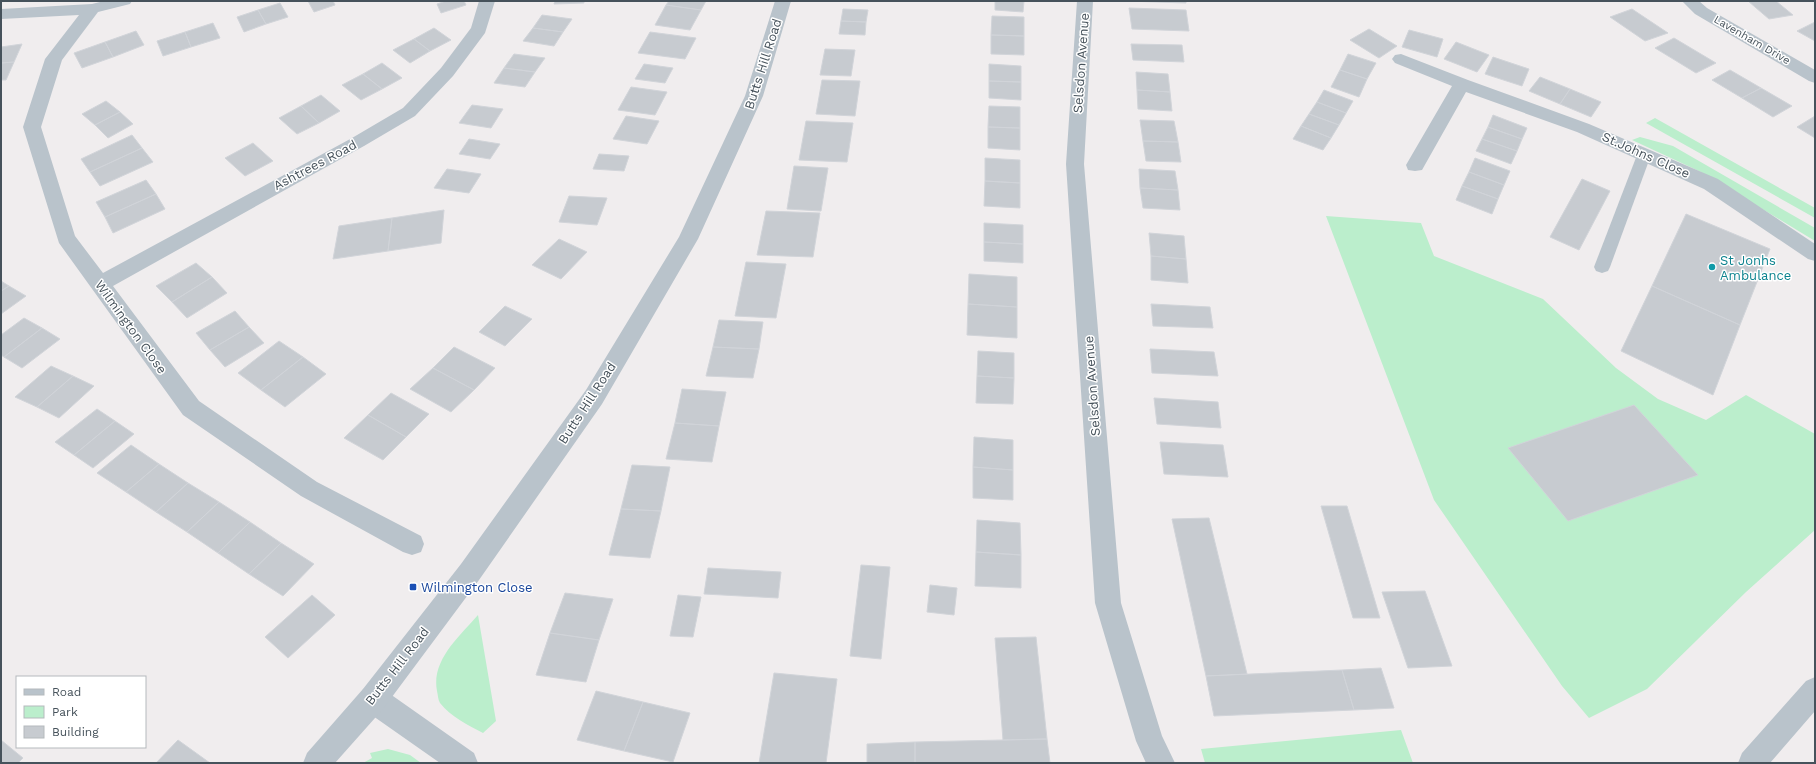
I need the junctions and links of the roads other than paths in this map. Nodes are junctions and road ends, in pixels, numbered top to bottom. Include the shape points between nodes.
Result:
1 (124, 1) edge
2 (488, 1) edge
3 (783, 1) edge
4 (1085, 1) edge
5 (1690, 1) edge
6 (92, 9) junction
7 (1, 14) edge
8 (1401, 59) dead end
9 (1815, 77) edge
10 (1462, 84) junction
11 (1644, 154) junction
12 (1414, 165) dead end
13 (1815, 254) edge
14 (1602, 266) dead end
15 (100, 284) junction
16 (412, 544) dead end
17 (1815, 690) edge
18 (373, 699) junction
19 (317, 763) edge
20 (464, 763) edge
21 (1161, 763) edge
22 (1752, 763) edge

1 - 6 street
2 - 15 street, Ashtrees Road via 479,29 447,72 409,112
3 - 18 street, Butts Hill Road via 754,96 688,239 594,397 470,572
4 - 21 street, Selsdon Avenue via 1075,164 1108,603 1150,742
5 - 9 street, Lavenham Drive via 1701,11
6 - 7 street
6 - 15 street, Wilmington Close via 54,58 32,127 66,238
8 - 10 street, St.Johns Close
10 - 11 street, St.Johns Close via 1583,128
10 - 12 street
11 - 13 street, St.Johns Close via 1711,184
11 - 14 lane
15 - 16 street, Wilmington Close via 191,408 309,489
17 - 22 street
18 - 19 street, Butts Hill Road
18 - 20 street

